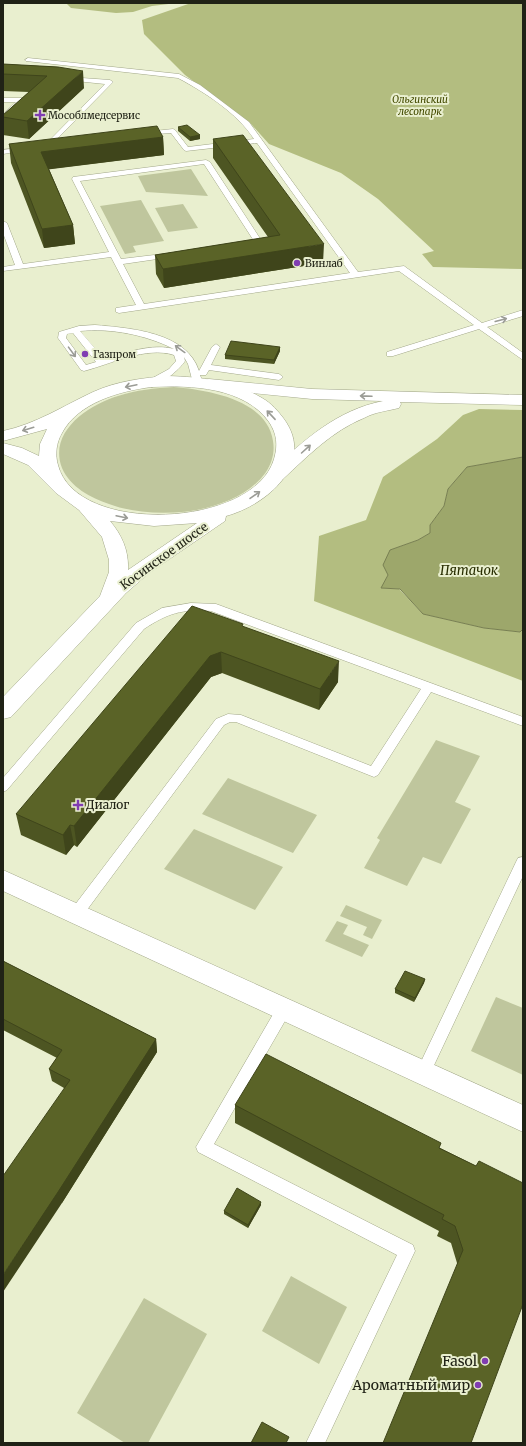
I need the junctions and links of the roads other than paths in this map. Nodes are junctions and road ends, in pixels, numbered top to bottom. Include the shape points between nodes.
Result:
1 (28, 60) dead end
2 (64, 79) edge
3 (3, 100) edge
4 (3, 118) edge
5 (133, 136) edge
6 (260, 141) junction
7 (62, 145) edge
8 (39, 148) junction
9 (186, 149) junction
10 (3, 152) edge
11 (196, 163) junction
12 (3, 224) edge
13 (237, 246) edge
14 (179, 254) edge
15 (116, 258) junction
16 (20, 267) junction
17 (3, 269) edge
18 (355, 274) junction
19 (141, 307) junction
20 (119, 310) dead end
21 (523, 313) edge
22 (479, 325) junction
23 (75, 330) junction
24 (216, 347) dead end
25 (390, 354) dead end
26 (523, 357) edge
27 (102, 364) junction
28 (206, 367) junction
29 (280, 377) dead end
30 (152, 382) junction
31 (198, 382) junction
32 (461, 399) junction
33 (523, 400) edge
34 (77, 407) junction
35 (3, 436) edge
36 (3, 448) edge
37 (277, 475) junction
38 (66, 491) junction
39 (228, 509) junction
40 (101, 606) junction
41 (428, 686) junction
42 (3, 711) edge
43 (523, 722) edge
44 (3, 787) edge
45 (523, 862) edge
46 (3, 880) edge
47 (76, 914) junction
48 (284, 1010) junction
49 (422, 1073) junction
50 (523, 1119) edge
51 (315, 1443) edge

1 - 6 lane via 179,76 198,86 247,123
2 - 8 lane via 110,82
3 - 4 lane via 22,100
5 - 9 lane via 173,131
6 - 9 lane
6 - 18 lane
7 - 8 lane
8 - 10 lane
9 - 11 lane
11 - 13 lane via 206,162 259,243
11 - 15 lane via 76,179
12 - 16 lane
14 - 15 lane
15 - 16 lane
15 - 19 lane
16 - 17 lane
18 - 19 lane
18 - 22 lane via 401,268
19 - 20 lane
22 -> 21 lane
22 - 25 lane
22 - 26 lane
23 - 27 lane
23 -> 27 lane via 63,332 62,338 84,368
31 -> 23 lane via 193,364 176,346 144,335 113,330
24 - 28 lane
27 - 30 lane via 154,350 178,353 181,362
28 - 29 lane
28 - 31 lane
30 - 31 main road
30 -> 34 main road via 112,390
32 -> 31 main road via 312,394
37 -> 31 main road via 284,462 287,448 278,422 254,400 236,392
32 - 33 main road
37 -> 32 main road via 325,431 347,418 390,404
34 -> 35 main road via 47,423
34 - 38 main road via 63,418 48,445 49,466
36 - 38 main road via 14,450 37,462
39 -> 37 main road via 265,488
38 -> 39 main road via 90,507 133,519 158,521 207,516
38 - 40 main road, Косинское шоссе via 107,527 119,556 118,579
39 - 40 main road, Косинское шоссе via 142,569
40 - 42 main road, Косинское шоссе
41 - 43 lane
41 - 44 lane via 212,607 185,605 158,613 140,626
41 - 47 lane via 374,772 237,718 228,718 220,722
45 - 49 lane
46 - 47 main road
47 - 48 main road
48 - 49 main road
48 - 51 lane via 204,1147 407,1251
49 - 50 main road

